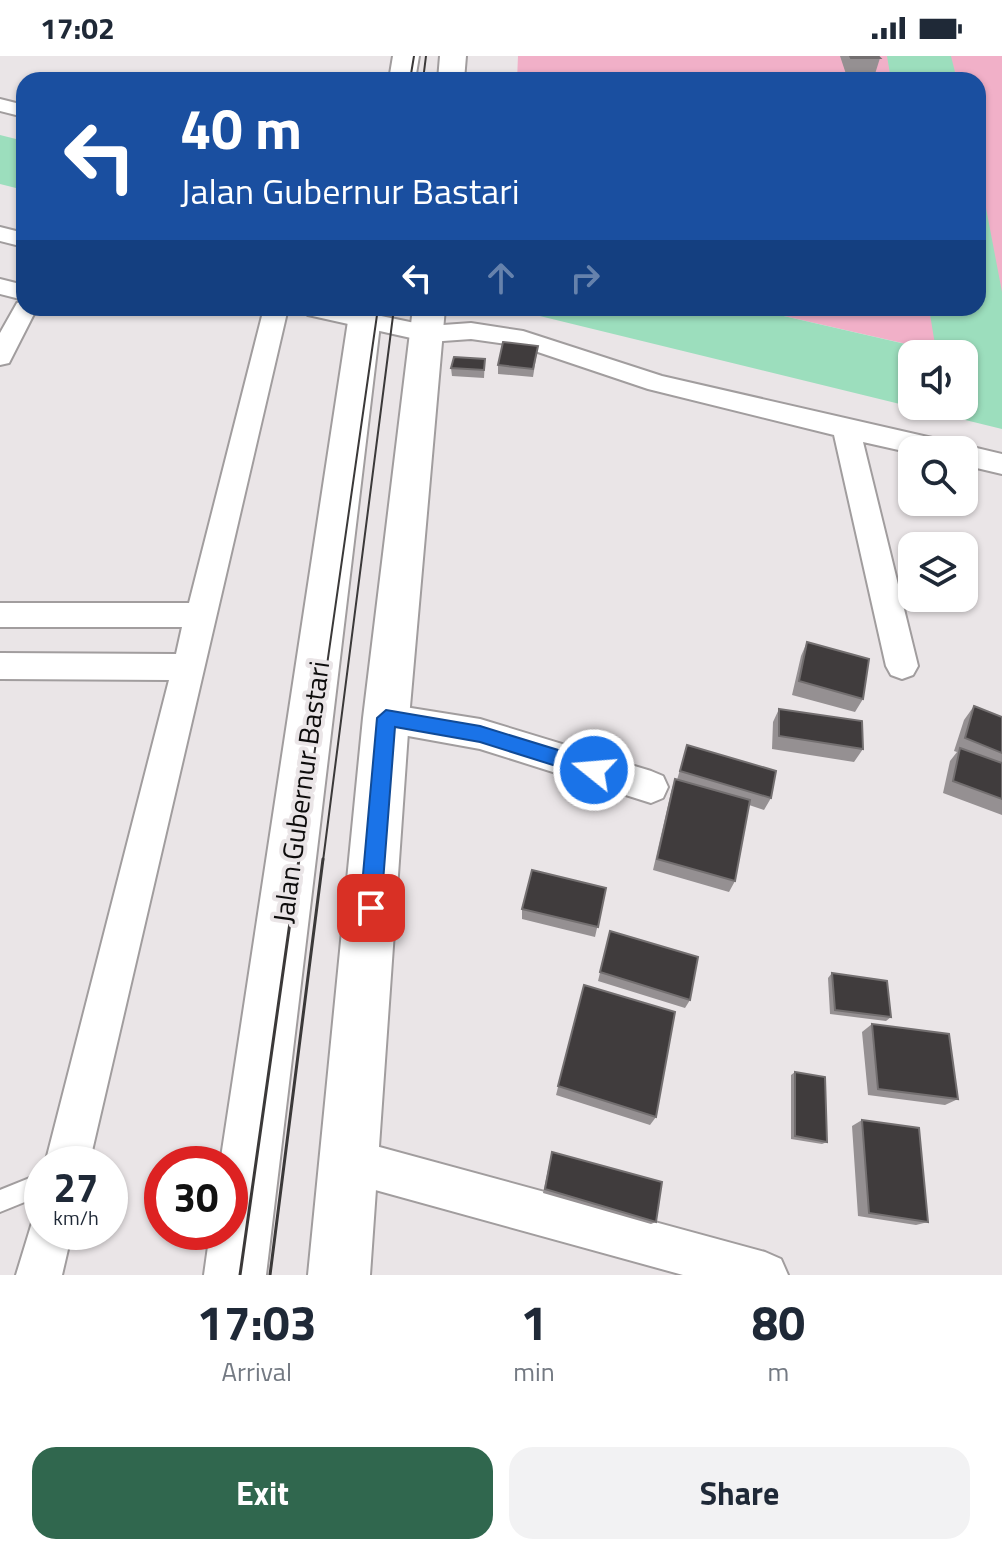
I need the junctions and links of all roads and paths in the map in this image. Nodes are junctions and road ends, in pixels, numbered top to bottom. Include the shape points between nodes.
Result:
1 (21, 316) edge
2 (274, 316) edge
3 (391, 316) edge
4 (412, 318) edge
5 (0, 357) edge
6 (846, 429) junction
7 (898, 440) edge
8 (978, 458) edge
9 (1002, 464) edge
10 (0, 615) edge
11 (198, 615) junction
12 (0, 666) edge
13 (902, 666) dead end
14 (185, 667) junction
15 (386, 718) junction
16 (651, 787) dead end
17 (71, 1146) edge
18 (350, 1161) junction
19 (24, 1191) edge
20 (0, 1201) edge
21 (45, 1250) edge
22 (39, 1275) edge
23 (235, 1275) edge
24 (339, 1275) edge
25 (765, 1275) edge

1 - 5 street
2 - 11 street
3 - 4 street
4 - 6 street via 523,339 657,383
4 - 15 highway
4 - 23 highway, Jalan Gubernur Bastari
6 - 7 street
6 - 13 street
8 - 9 street
10 - 11 street
11 - 14 street
12 - 14 street
14 - 17 street
15 - 16 street via 480,734
15 - 18 highway
18 - 24 highway
18 - 25 street
19 - 20 lane
21 - 22 street

